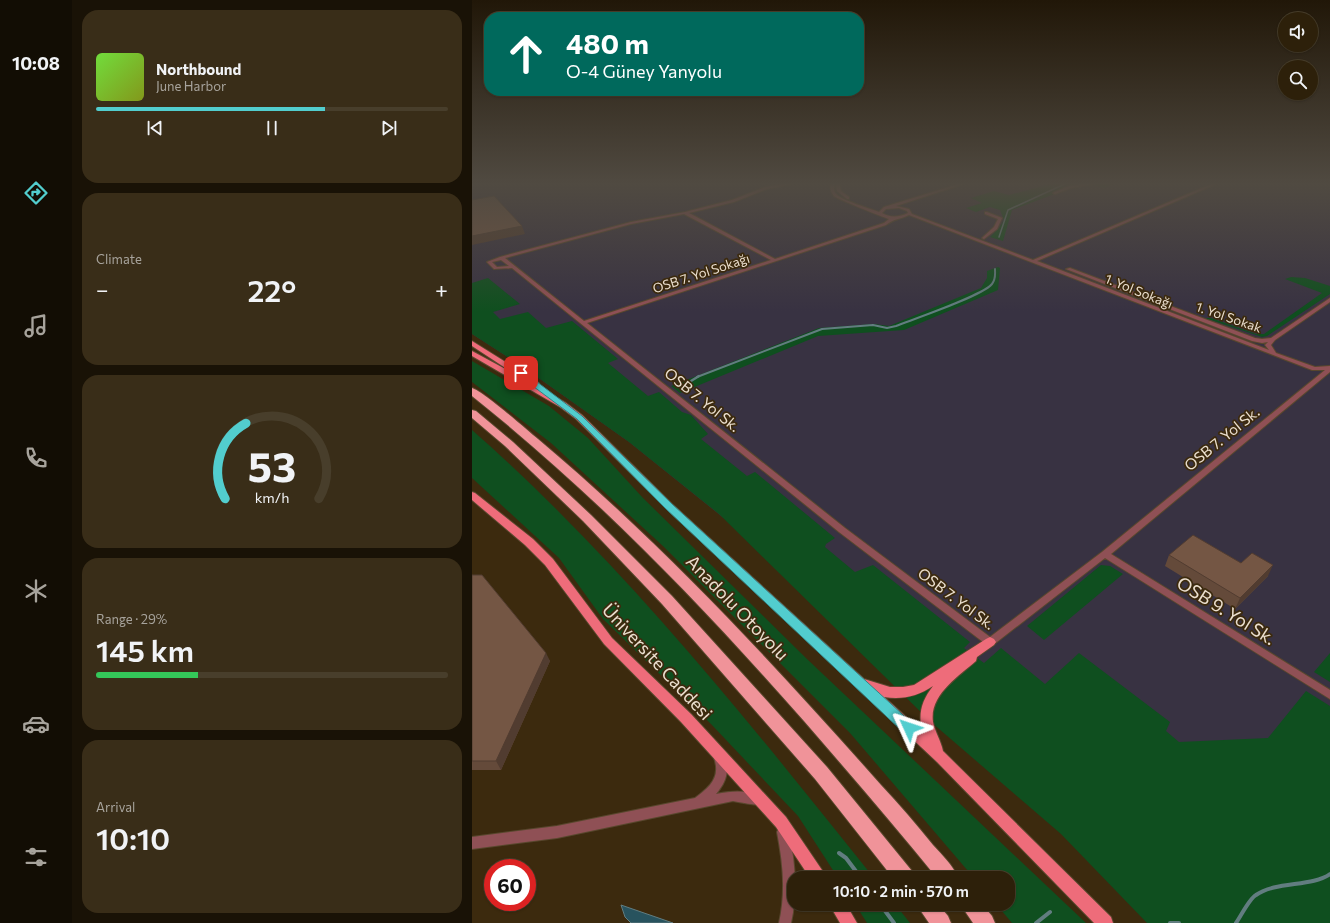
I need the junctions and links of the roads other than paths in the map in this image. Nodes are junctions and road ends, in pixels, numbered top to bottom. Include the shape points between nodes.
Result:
1 (623, 225) edge
2 (708, 225) edge
3 (882, 225) edge
4 (942, 225) edge
5 (947, 225) edge
6 (997, 225) edge
7 (1118, 225) edge
8 (984, 238) junction
9 (502, 258) junction
10 (1040, 258) junction
11 (774, 260) junction
12 (1034, 261) junction
13 (513, 267) junction
14 (1330, 300) edge
15 (1322, 305) junction
16 (1330, 305) edge
17 (583, 323) junction
18 (1273, 339) junction
19 (472, 344) edge
20 (472, 353) edge
21 (1277, 355) junction
22 (1330, 368) edge
23 (1314, 369) junction
24 (1321, 378) junction
25 (472, 391) edge
26 (563, 405) junction
27 (472, 413) edge
28 (472, 495) edge
29 (1105, 554) junction
30 (990, 642) junction
31 (853, 678) junction
32 (1330, 695) edge
33 (713, 748) junction
34 (942, 758) junction
35 (762, 801) junction
36 (694, 805) junction
37 (781, 822) junction
38 (472, 843) edge
39 (814, 871) edge
40 (898, 871) edge
41 (943, 871) edge
42 (841, 911) edge
43 (932, 911) edge
44 (976, 911) edge
45 (785, 923) edge
46 (849, 923) edge
47 (941, 923) edge
48 (985, 923) edge
49 (1105, 923) edge

1 - 9 street
2 - 11 street
3 - 11 street, OSB 7. Yol Sokağı
4 - 12 street, 1. Yol Sokağı
5 - 8 street, 1. Yol Sokak
6 - 8 street
7 - 10 street
8 - 10 street, 1. Yol Sokak
9 - 13 street, OSB 7. Yol Sk.
9 - 13 street via 489,262 496,268
10 - 12 street
10 - 18 street, 1. Yol Sokak via 1254,340
11 - 17 street, OSB 7. Yol Sokağı
12 - 21 street, 1. Yol Sokağı
13 - 17 street, OSB 7. Yol Sk.
14 - 15 street
15 - 16 street
15 - 18 street
17 - 30 street, OSB 7. Yol Sk. via 842,530
18 - 21 street via 1268,345
19 - 26 main road via 521,373
20 - 26 main road
21 - 23 street, 1. Yol Sokağı
22 - 23 street
22 - 24 street, OSB 7. Yol Sk.
23 - 24 street
24 - 29 street, OSB 7. Yol Sk.
25 - 41 highway, Anadolu Otoyolu via 583,484 687,585 783,687
26 - 31 main road via 580,418 669,506
27 - 40 highway via 515,449 587,518 667,600 820,773
28 - 33 main road, Üniversite Caddesi via 549,562 608,641
29 - 30 street, OSB 7. Yol Sk.
29 - 32 street, OSB 9. Yol Sk.
30 - 31 main road via 910,692 889,693
30 - 34 main road via 942,684 929,702 926,710 929,735
31 - 34 main road
33 - 35 main road, Üniversite Caddesi
33 - 36 street via 721,761 722,773 718,785 708,797
34 - 49 main road
35 - 36 street via 733,796
35 - 37 main road, Üniversite Caddesi
36 - 38 street via 557,832
37 - 39 main road, Üniversite Caddesi
37 - 45 street via 790,866
42 - 46 main road
43 - 47 highway
44 - 48 highway

